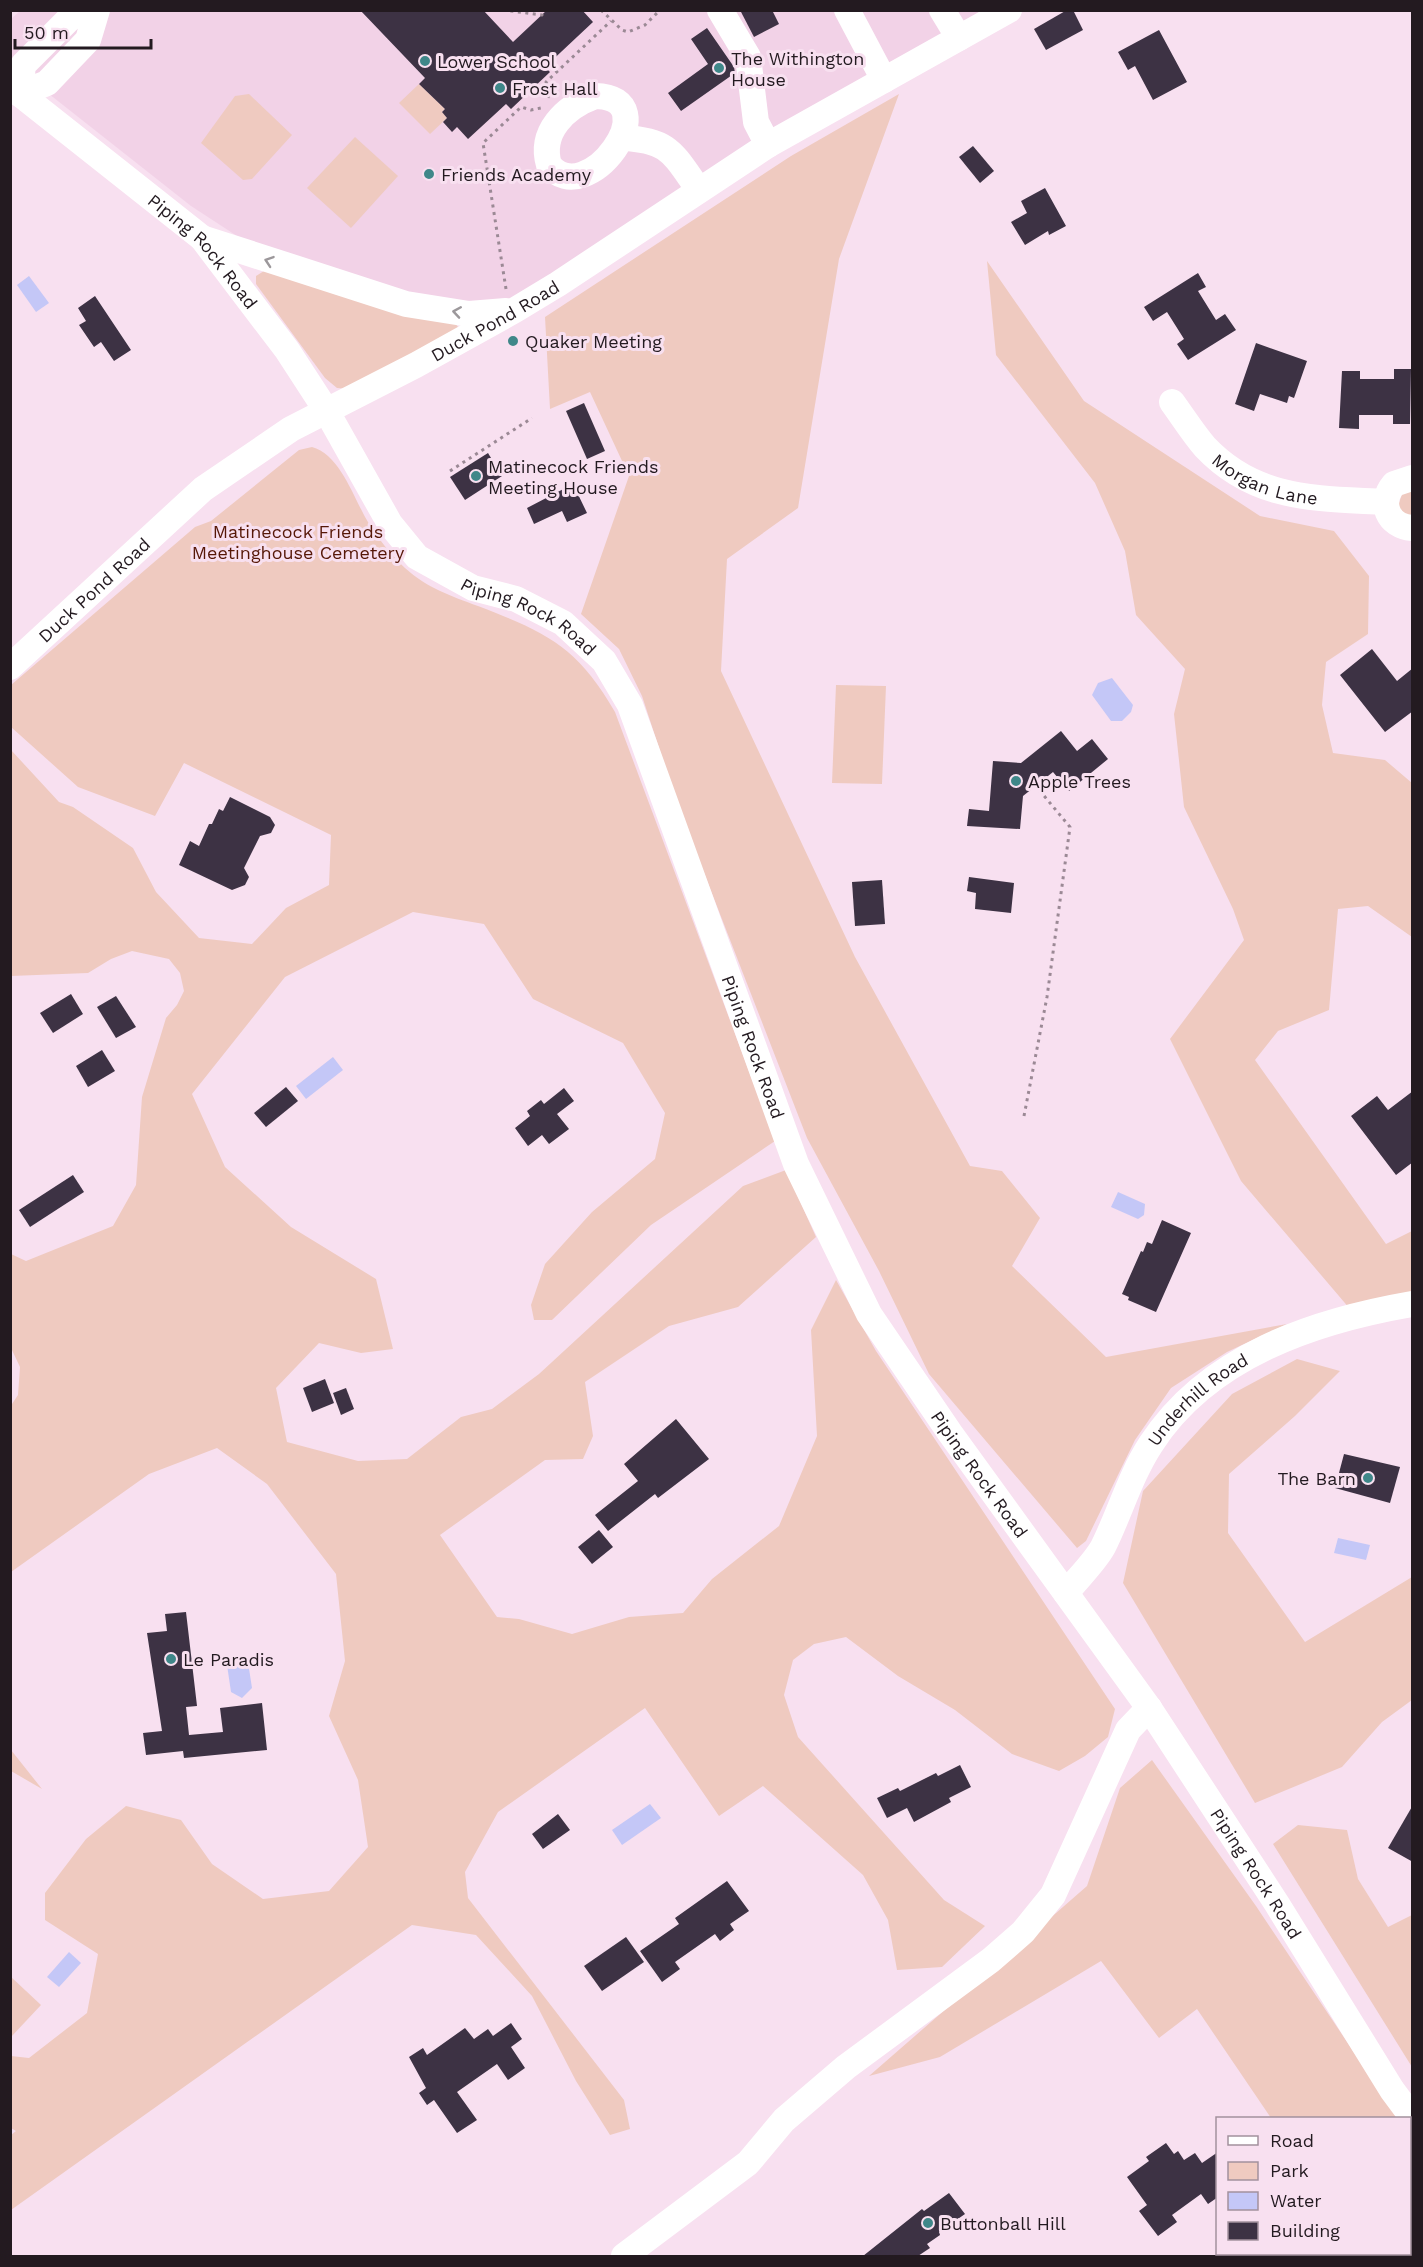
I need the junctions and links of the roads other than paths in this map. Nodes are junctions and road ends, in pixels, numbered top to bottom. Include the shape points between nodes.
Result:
1 (78, 10) edge
2 (97, 10) edge
3 (720, 10) edge
4 (847, 10) edge
5 (942, 10) edge
6 (1009, 10) edge
7 (958, 38) junction
8 (884, 80) junction
9 (15, 90) edge
10 (623, 138) dead end
11 (768, 145) junction
12 (699, 190) junction
13 (202, 238) junction
14 (515, 310) junction
15 (1172, 402) dead end
16 (326, 410) junction
17 (1413, 478) edge
18 (1385, 502) junction
19 (1413, 528) edge
20 (10, 667) edge
21 (1413, 1304) edge
22 (1066, 1593) junction
23 (1149, 1708) junction
24 (1413, 2117) edge
25 (624, 2256) edge

1 - 9 street via 23,65
2 - 9 street via 88,40 47,83
3 - 11 street via 748,57 756,122
4 - 8 street
5 - 7 street
6 - 7 street, Duck Pond Road
7 - 8 street, Duck Pond Road
8 - 11 street, Duck Pond Road
9 - 13 street, Piping Rock Road
10 - 12 street via 648,139 662,145
11 - 12 street, Duck Pond Road
12 - 14 street, Duck Pond Road
14 -> 13 street via 469,314 406,304
13 - 16 street, Piping Rock Road via 266,319
14 - 16 street, Duck Pond Road
15 - 18 street, Morgan Lane via 1204,446 1242,476 1268,489 1294,496
16 - 20 street, Duck Pond Road via 203,489
16 - 22 street, Piping Rock Road via 390,524 417,557 473,588 516,599 563,623 604,660 630,705 796,1164 869,1314
17 - 18 street via 1394,484
18 - 19 street via 1396,524
21 - 22 street, Underhill Road via 1300,1332 1243,1359 1204,1384 1183,1402 1151,1444 1102,1548
22 - 23 street, Piping Rock Road
23 - 24 street, Piping Rock Road via 1392,2090
23 - 25 street via 1128,1730 1053,1895 1023,1932 846,2067 784,2120 748,2163

